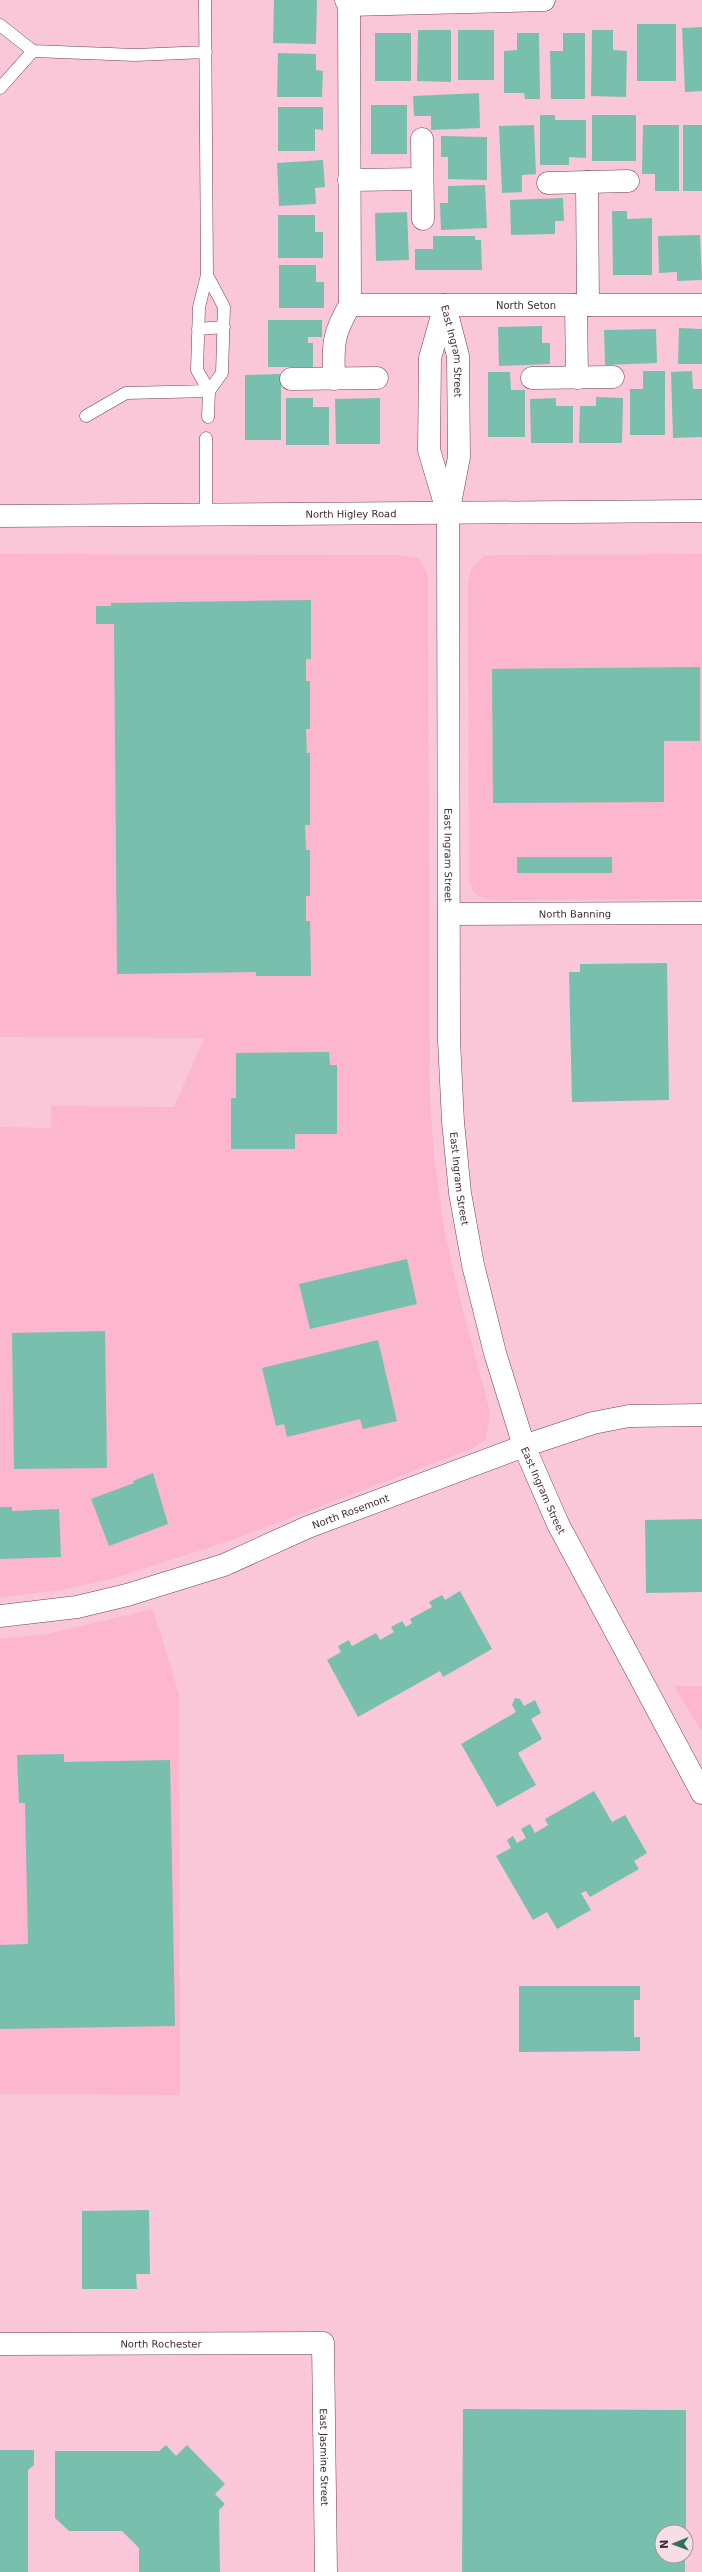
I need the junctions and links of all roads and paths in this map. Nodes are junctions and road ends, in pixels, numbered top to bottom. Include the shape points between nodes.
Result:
1 (205, 0) edge
2 (514, 0) edge
3 (544, 0) edge
4 (348, 2) edge
5 (0, 25) edge
6 (33, 51) junction
7 (206, 52) junction
8 (0, 88) edge
9 (422, 139) dead end
10 (422, 179) junction
11 (350, 180) junction
12 (628, 181) dead end
13 (587, 182) junction
14 (548, 183) dead end
15 (423, 219) dead end
16 (207, 275) junction
17 (445, 305) junction
18 (582, 305) junction
19 (702, 305) edge
20 (350, 306) junction
21 (224, 328) junction
22 (198, 329) junction
23 (613, 377) dead end
24 (291, 378) dead end
25 (377, 378) dead end
26 (532, 378) dead end
27 (577, 378) junction
28 (334, 379) junction
29 (430, 386) junction
30 (458, 386) junction
31 (209, 391) junction
32 (86, 416) dead end
33 (208, 416) dead end
34 (206, 438) dead end
35 (702, 512) edge
36 (206, 514) junction
37 (448, 514) junction
38 (0, 516) edge
39 (702, 913) edge
40 (449, 914) junction
41 (702, 1415) edge
42 (524, 1446) junction
43 (0, 1616) edge
44 (702, 1792) edge
45 (323, 2342) joint
46 (0, 2344) edge
47 (326, 2572) edge

1 - 7 lane
2 - 3 street
2 - 4 street
4 - 11 street
5 - 6 lane
6 - 7 lane via 134,55
6 - 8 lane
7 - 16 lane
9 - 10 street
10 - 11 street
10 - 15 street
11 - 20 street
12 - 13 street
13 - 14 street
13 - 18 street
16 - 21 lane via 224,306
16 - 22 lane via 198,307
17 - 18 street, North Seton
17 - 20 street, North Seton
17 - 29 street, East Ingram Street via 430,358
17 - 30 street, East Ingram Street via 458,356
18 - 19 street, North Seton
18 - 27 street
20 - 28 street via 336,332 333,344
21 - 22 lane
21 - 31 lane via 222,373
22 - 31 lane via 197,370
23 - 27 street
24 - 28 street
25 - 28 street
26 - 27 street
29 - 30 street
29 - 37 street, East Ingram Street via 429,450
30 - 37 street, East Ingram Street via 459,457
31 - 32 lane via 126,393
31 - 33 lane
34 - 36 lane
35 - 37 street, North Higley Road
36 - 37 street, North Higley Road
36 - 38 street, North Higley Road
37 - 40 street, East Ingram Street
39 - 40 street, North Banning
40 - 42 street, East Ingram Street via 450,1048 453,1122 460,1193 473,1265 495,1353
41 - 42 street, North Rosemont via 629,1416 593,1422
42 - 43 street, North Rosemont via 308,1527 224,1565 127,1595 77,1607
42 - 44 street, East Ingram Street via 558,1524
45 - 46 street, North Rochester
45 - 47 street, East Jasmine Street

